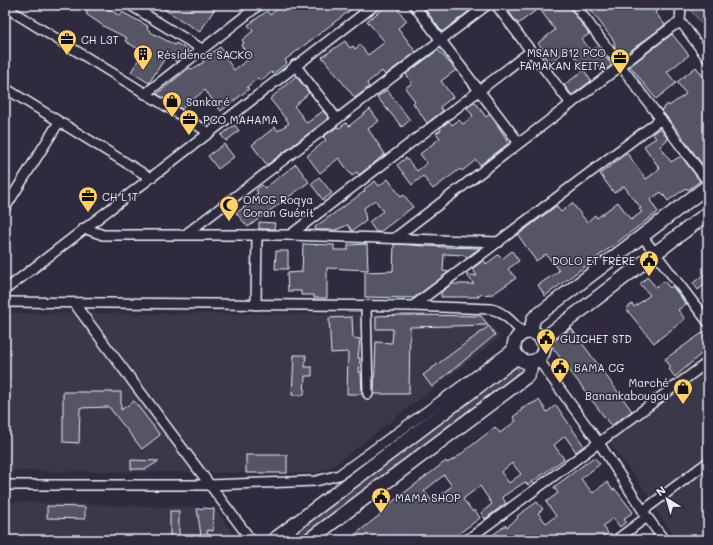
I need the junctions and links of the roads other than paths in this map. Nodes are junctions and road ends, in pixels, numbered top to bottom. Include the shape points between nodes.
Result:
1 (130, 5) edge
2 (374, 5) edge
3 (414, 5) edge
4 (487, 5) edge
5 (496, 5) edge
6 (575, 5) edge
7 (681, 5) edge
8 (257, 6) edge
9 (5, 7) edge
10 (680, 23) junction
11 (441, 40) junction
12 (202, 49) junction
13 (531, 51) junction
14 (708, 59) edge
15 (295, 65) junction
16 (621, 66) junction
17 (5, 88) edge
18 (479, 91) junction
19 (145, 94) junction
20 (571, 104) junction
21 (337, 119) junction
22 (661, 119) junction
23 (59, 122) junction
24 (208, 132) junction
25 (519, 143) junction
26 (149, 177) junction
27 (708, 182) edge
28 (708, 186) edge
29 (5, 208) edge
30 (708, 213) edge
31 (84, 228) junction
32 (186, 234) junction
33 (257, 235) junction
34 (290, 235) junction
35 (642, 236) junction
36 (396, 237) junction
37 (499, 242) junction
38 (655, 253) junction
39 (5, 290) edge
40 (5, 302) edge
41 (74, 303) junction
42 (256, 305) junction
43 (366, 306) junction
44 (413, 306) junction
45 (708, 322) edge
46 (526, 333) junction
47 (542, 340) junction
48 (516, 352) junction
49 (535, 360) junction
50 (708, 362) edge
51 (368, 394) dead end
52 (599, 443) junction
53 (708, 462) edge
54 (5, 485) edge
55 (210, 485) junction
56 (645, 513) junction
57 (251, 540) edge
58 (274, 540) edge
59 (308, 540) edge
60 (467, 540) edge
61 (616, 540) edge
62 (664, 540) edge

1 - 12 street
2 - 15 street
3 - 11 street
4 - 11 street
5 - 13 street
6 - 16 street
7 - 10 street
8 - 12 street
9 - 19 street
10 - 14 street
10 - 16 street
11 - 18 street
11 - 21 street
12 - 19 street
13 - 18 street
13 - 20 street
15 - 21 street
15 - 24 street
16 - 20 street
16 - 22 street
17 - 23 street
18 - 25 street
18 - 34 street
19 - 24 street
20 - 25 street
21 - 32 street
22 - 27 street
22 - 37 street
23 - 26 street
23 - 29 street
24 - 26 street
25 - 36 street
26 - 31 street
28 - 35 main road
30 - 38 main road
31 - 32 street via 103,235
31 - 39 street
32 - 33 street
33 - 34 street
33 - 42 street
34 - 36 street
35 - 38 street
35 - 46 main road via 534,318
36 - 37 street
37 - 44 street
38 - 45 street
38 - 47 main road
40 - 41 street
41 - 42 street
41 - 55 street
42 - 43 street
43 - 44 street
43 - 51 street
44 - 46 street via 498,311
46 - 47 main road via 537,334
46 - 48 main road via 516,339
47 - 49 main road via 542,355
48 - 49 main road via 523,361
48 - 55 street via 339,474 316,481
48 - 58 main road
49 - 52 street
49 - 59 main road via 527,376
50 - 52 street
52 - 56 street
52 - 60 street
53 - 56 street
54 - 55 street
55 - 57 street
56 - 61 street
56 - 62 street

